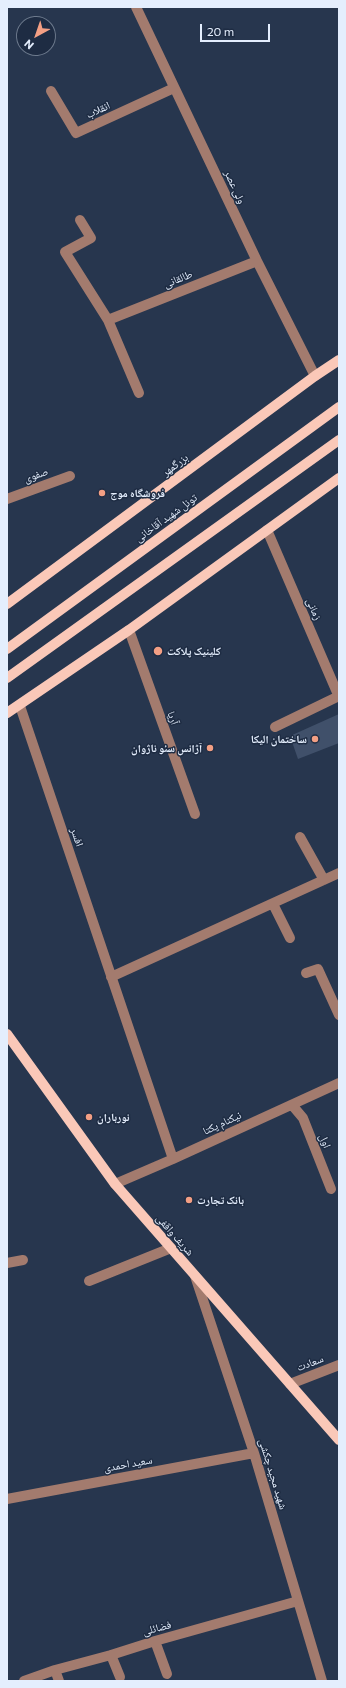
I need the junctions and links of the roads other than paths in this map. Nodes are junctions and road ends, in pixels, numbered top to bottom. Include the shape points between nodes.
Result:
1 (136, 7) edge
2 (174, 88) junction
3 (50, 91) dead end
4 (80, 220) dead end
5 (257, 261) junction
6 (108, 320) junction
7 (339, 360) edge
8 (315, 376) junction
9 (139, 393) dead end
10 (339, 406) edge
11 (339, 440) edge
12 (70, 476) dead end
13 (339, 478) edge
14 (8, 495) edge
15 (267, 530) junction
16 (7, 604) edge
17 (129, 630) junction
18 (7, 649) edge
19 (7, 678) edge
20 (339, 696) edge
21 (20, 706) junction
22 (7, 713) edge
23 (275, 727) dead end
24 (195, 814) dead end
25 (300, 837) dead end
26 (339, 874) edge
27 (324, 880) junction
28 (273, 904) junction
29 (290, 938) dead end
30 (306, 974) dead end
31 (111, 977) junction
32 (339, 1015) edge
33 (7, 1034) edge
34 (339, 1083) edge
35 (292, 1104) junction
36 (173, 1160) junction
37 (115, 1184) junction
38 (331, 1189) dead end
39 (171, 1248) junction
40 (23, 1260) dead end
41 (7, 1263) edge
42 (195, 1276) junction
43 (89, 1281) dead end
44 (339, 1365) edge
45 (290, 1384) junction
46 (339, 1440) edge
47 (254, 1453) junction
48 (8, 1495) edge
49 (298, 1601) junction
50 (154, 1641) junction
51 (111, 1655) junction
52 (55, 1670) junction
53 (167, 1674) dead end
54 (120, 1677) dead end
55 (24, 1681) edge
56 (59, 1681) edge
57 (322, 1681) edge

1 - 2 street, ولی عصر
2 - 3 street, انقلاب via 76,133
2 - 5 street, ولی عصر
4 - 6 street via 91,238 65,252
5 - 6 street, طالقانی
5 - 8 street, ولی عصر
6 - 9 street
7 - 8 main road, بزرگمهر
8 - 16 main road, بزرگمهر
10 - 18 main road, تونل شهید آقاخانی
11 - 19 main road
12 - 14 street, صفوی
13 - 15 main road
15 - 17 main road
15 - 20 street, زمانی
17 - 21 main road
17 - 24 street, آریا
20 - 23 street
21 - 22 main road
21 - 31 street, افسر
25 - 27 street
26 - 27 street
27 - 28 street
28 - 29 street
28 - 31 street
30 - 32 street via 318,969
31 - 36 street, افسر
33 - 37 main road, شریف واقفی
34 - 35 street, نیکنام یکتا
35 - 36 street, نیکنام یکتا
35 - 38 street, اول via 303,1118
36 - 37 street, نیکنام یکتا
37 - 39 main road, شریف واقفی
39 - 42 main road, شریف واقفی
39 - 43 street
40 - 41 street
42 - 45 main road, شریف واقفی
42 - 47 street, شهید مجید چکشی
44 - 45 street, سعادت
45 - 46 main road, شریف واقفی
47 - 48 street, سعید احمدی
47 - 49 street, شهید مجید چکشی
49 - 50 street, فضائلی
49 - 57 street, شهید مجید چکشی
50 - 51 street, فضائلی
50 - 53 street
51 - 52 street, فضائلی
51 - 54 street
52 - 55 street, فضائلی
52 - 56 street

